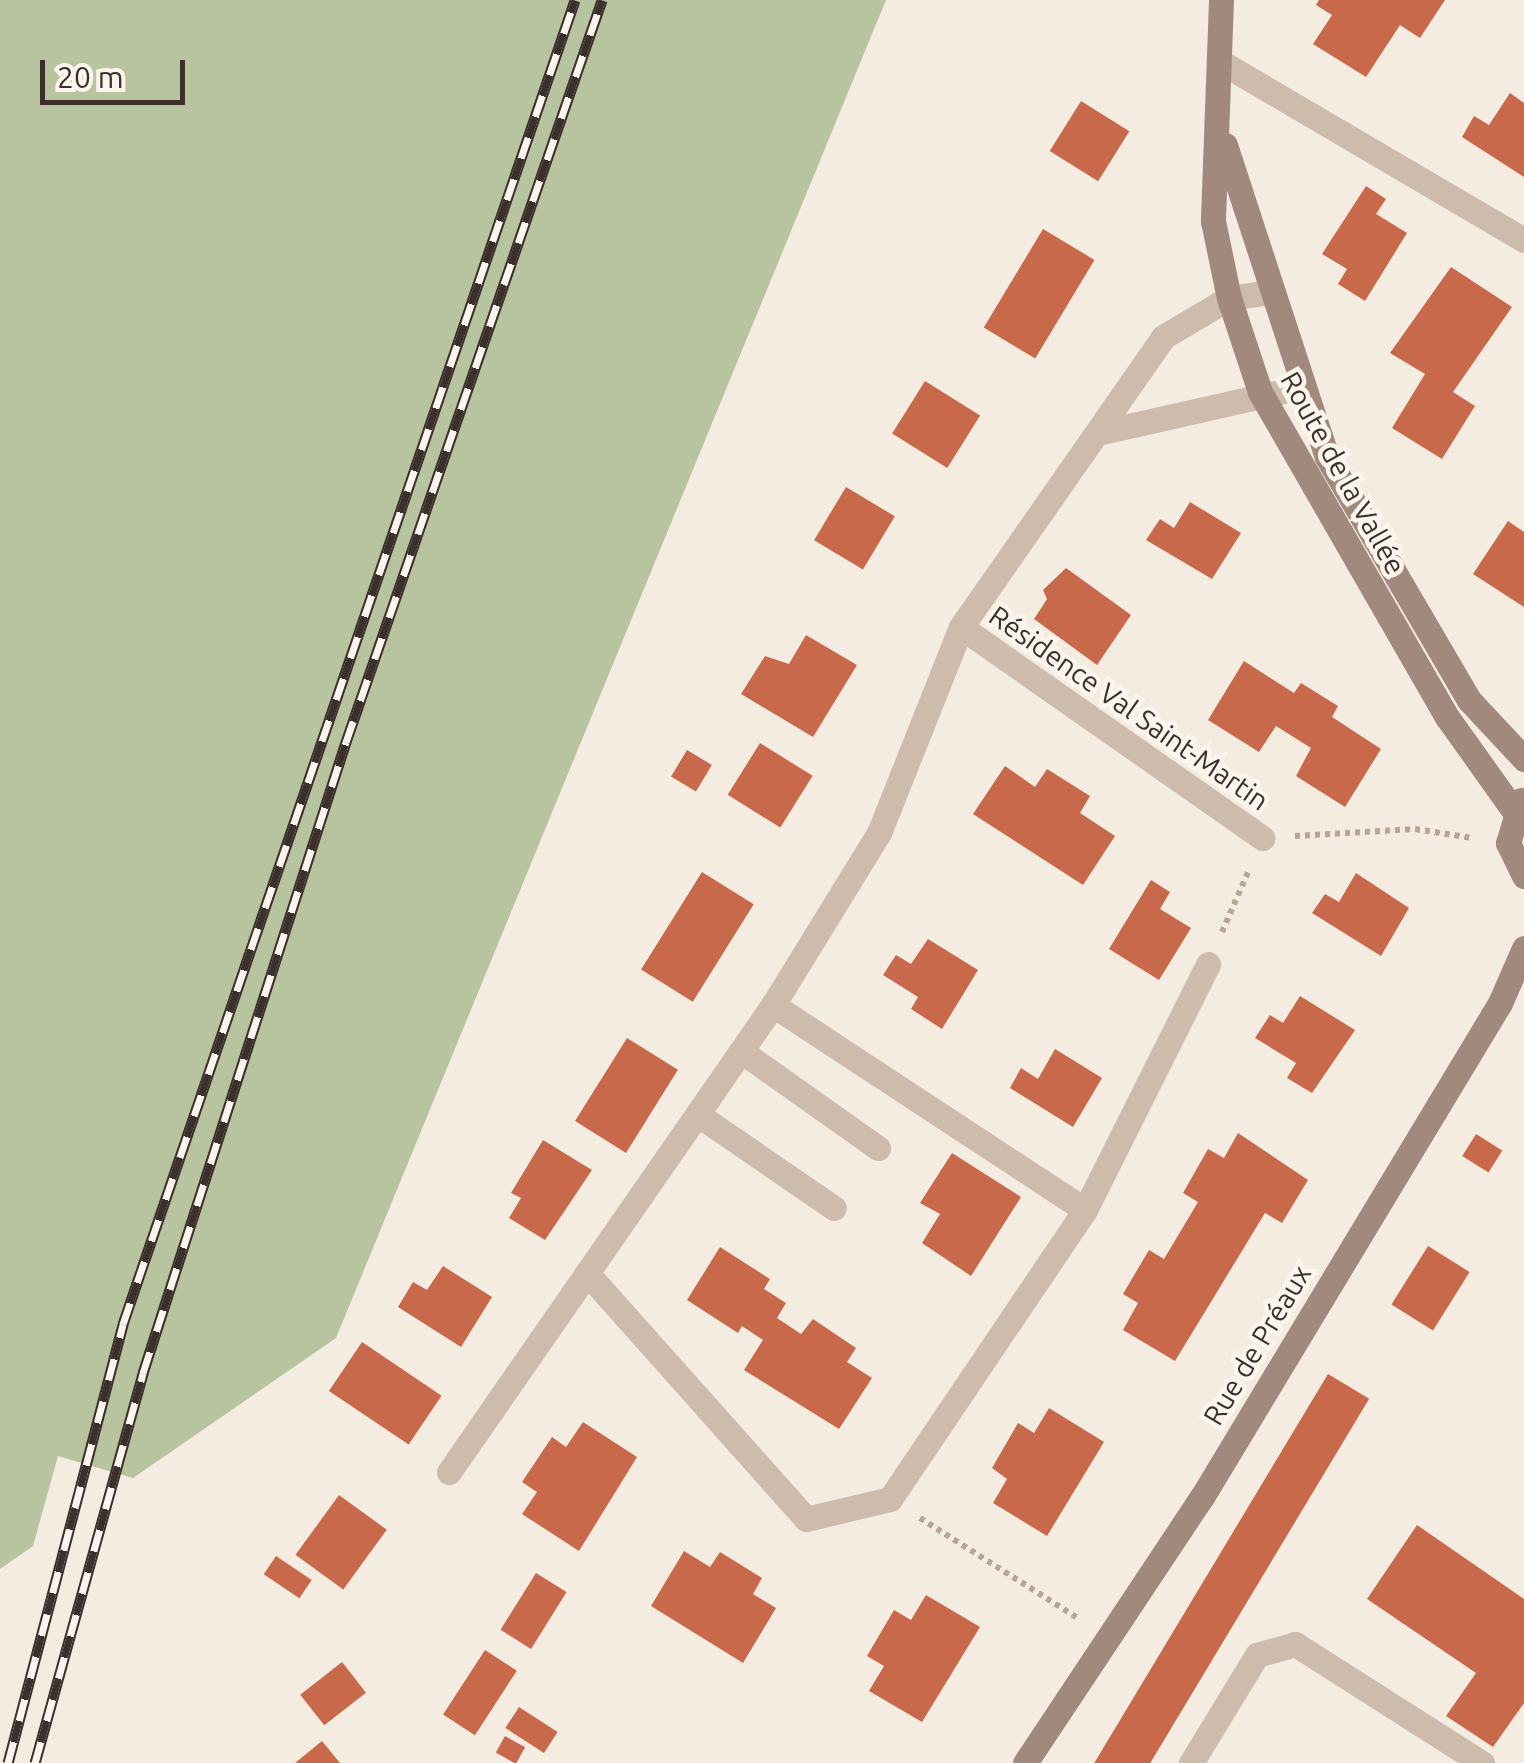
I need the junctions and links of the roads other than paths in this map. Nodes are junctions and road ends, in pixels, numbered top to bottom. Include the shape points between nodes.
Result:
1 (1221, 0) edge
2 (1219, 61) junction
3 (1221, 130) junction
4 (1524, 240) edge
5 (1270, 292) junction
6 (1228, 298) junction
7 (1302, 387) junction
8 (1260, 392) junction
9 (1102, 432) junction
10 (961, 627) junction
11 (1524, 759) edge
12 (1519, 804) edge
13 (1262, 838) road end
14 (1524, 876) edge
15 (1524, 948) edge
16 (1208, 964) road end
17 (773, 1005) junction
18 (741, 1051) junction
19 (698, 1114) junction
20 (878, 1148) dead end
21 (834, 1208) dead end
22 (1085, 1210) junction
23 (587, 1273) junction
24 (448, 1472) dead end
25 (1026, 1763) edge
26 (1192, 1763) edge
27 (1482, 1763) edge

1 - 2 street, Route de la Vallée
2 - 3 street, Route de la Vallée
2 - 4 street
3 - 5 street, Route de la Vallée
3 - 6 street, Route de la Vallée via 1213,220
5 - 6 street, Résidence Val Saint-Martin
5 - 7 street, Route de la Vallée
6 - 8 street, Route de la Vallée
6 - 9 street, Résidence Val Saint-Martin via 1163,338
7 - 8 street
7 - 11 street, Route de la Vallée via 1327,456 1469,700
8 - 9 street
8 - 12 street, Route de la Vallée via 1447,717
9 - 10 street, Résidence Val Saint-Martin
10 - 13 street, Résidence Val Saint-Martin
10 - 17 street, Résidence Val Saint-Martin via 879,833
12 - 14 street via 1508,843
15 - 25 street, Rue de Préaux via 1500,1003 1202,1496
16 - 22 street
17 - 18 street, Résidence Val Saint-Martin
17 - 22 street
18 - 19 street, Résidence Val Saint-Martin
18 - 20 street
19 - 21 street
19 - 23 street, Résidence Val Saint-Martin
22 - 23 street via 890,1499 806,1518
23 - 24 street, Résidence Val Saint-Martin
26 - 27 street via 1257,1655 1296,1644

